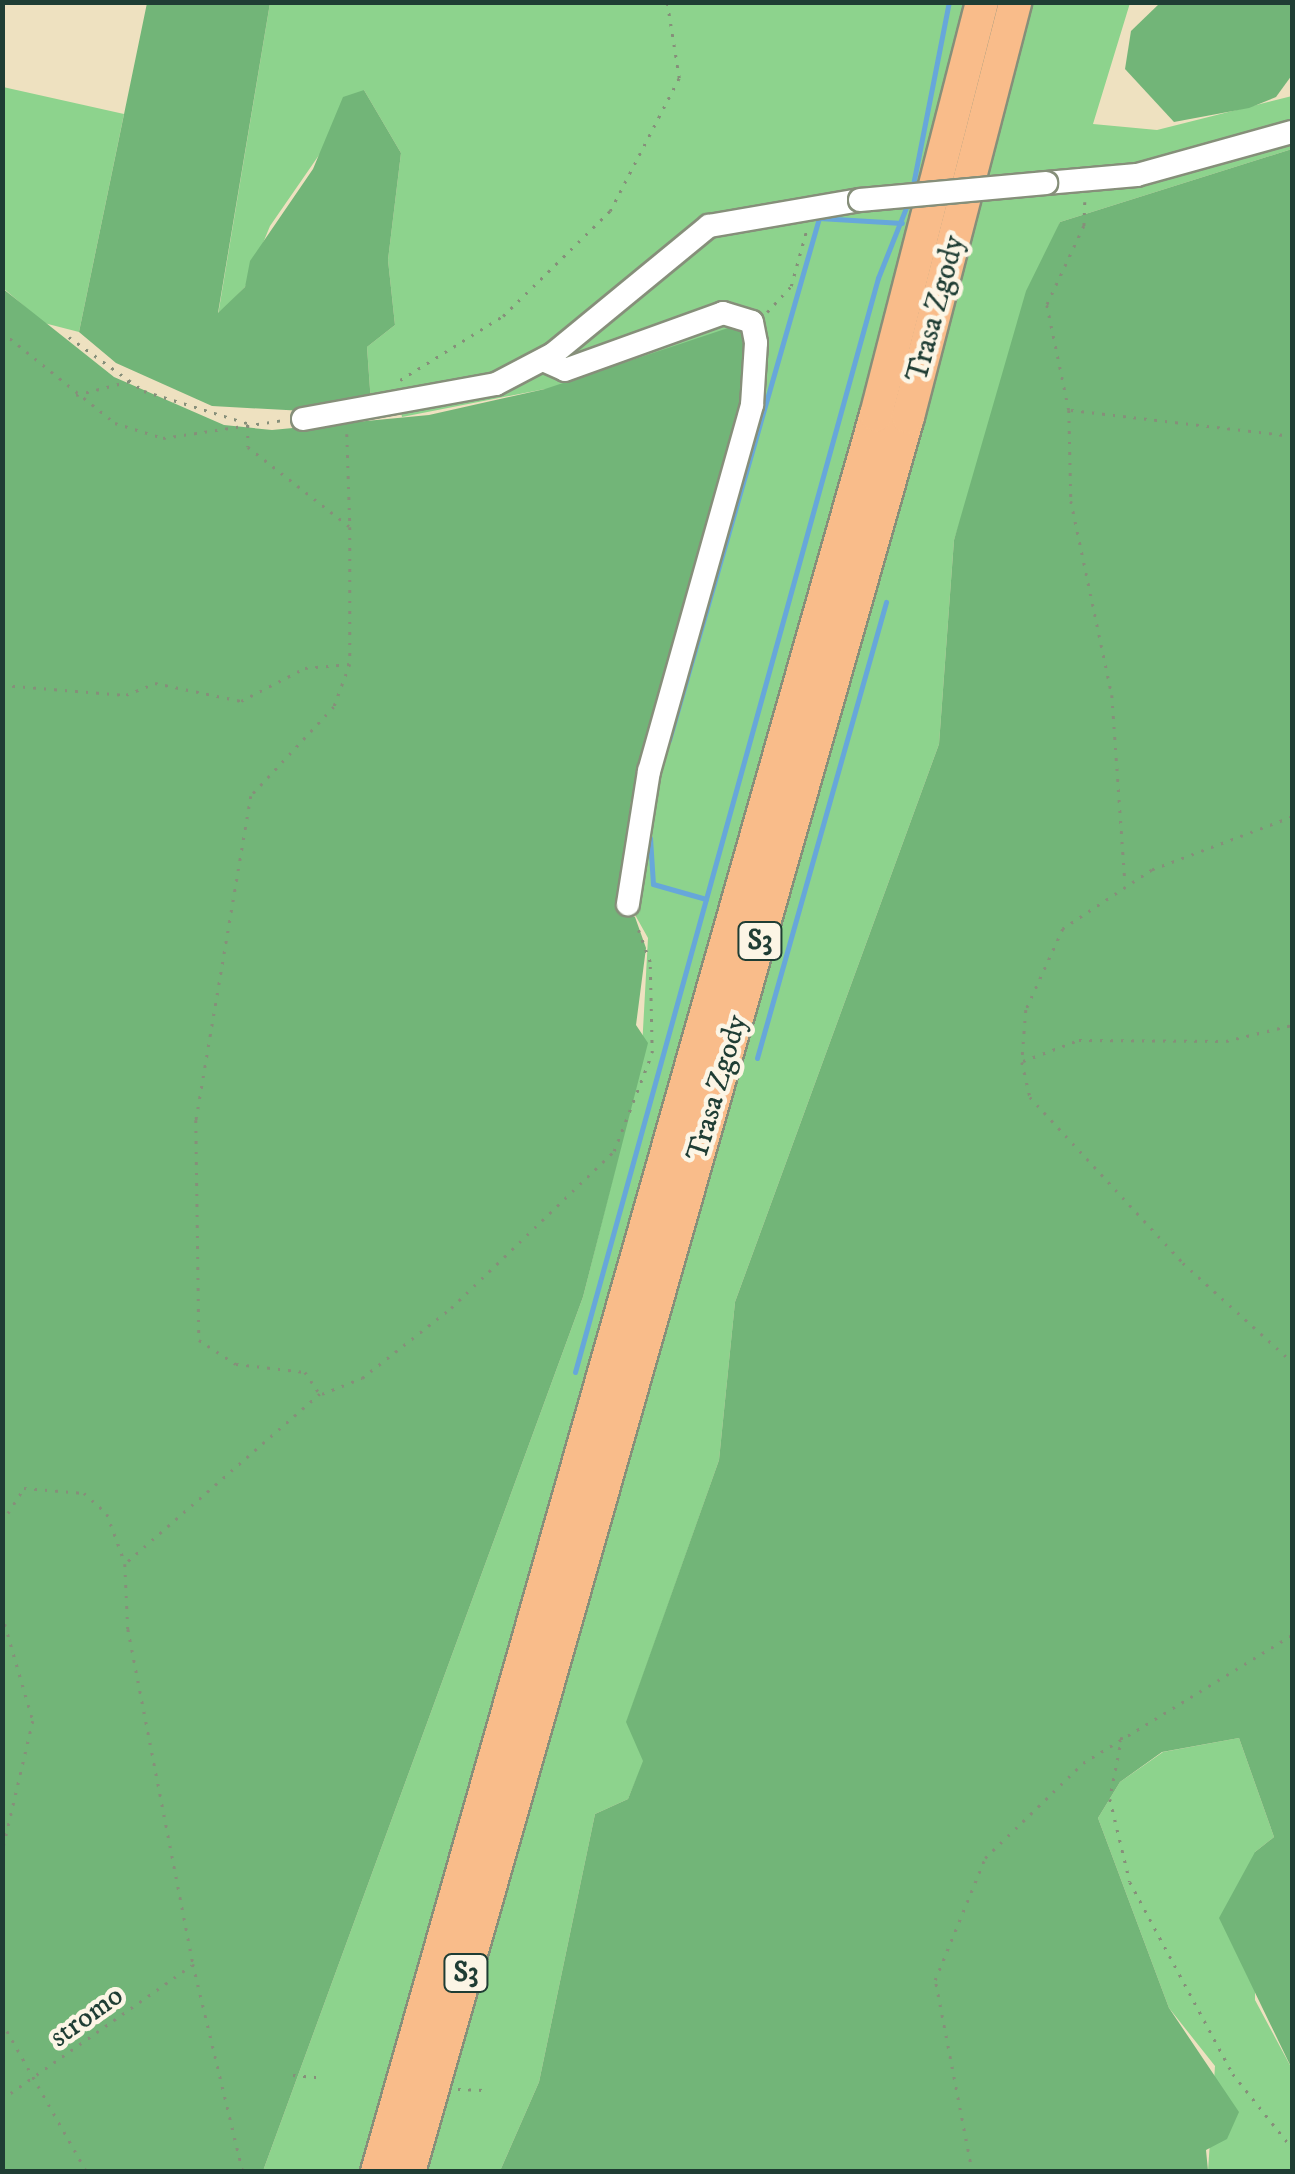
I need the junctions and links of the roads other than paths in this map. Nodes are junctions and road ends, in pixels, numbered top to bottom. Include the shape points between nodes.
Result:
1 (982, 2) edge
2 (1015, 2) edge
3 (1292, 132) edge
4 (544, 360) junction
5 (303, 419) road end
6 (628, 904) road end
7 (478, 1874) junction
8 (435, 2071) junction
9 (377, 2172) edge
10 (409, 2172) edge

1 - 7 highway, Trasa Zgody / S3 via 876,415
2 - 7 highway, Trasa Zgody / S3 via 908,417
3 - 4 lane, bridge via 1087,179 729,218 693,234
4 - 5 lane via 496,384 390,409
4 - 6 lane via 565,370 708,315 752,322 752,405 649,771
7 - 8 highway, Trasa Zgody / S3
7 - 8 lane via 450,1970
8 - 9 highway, Trasa Zgody / S3
8 - 10 highway, Trasa Zgody / S3

